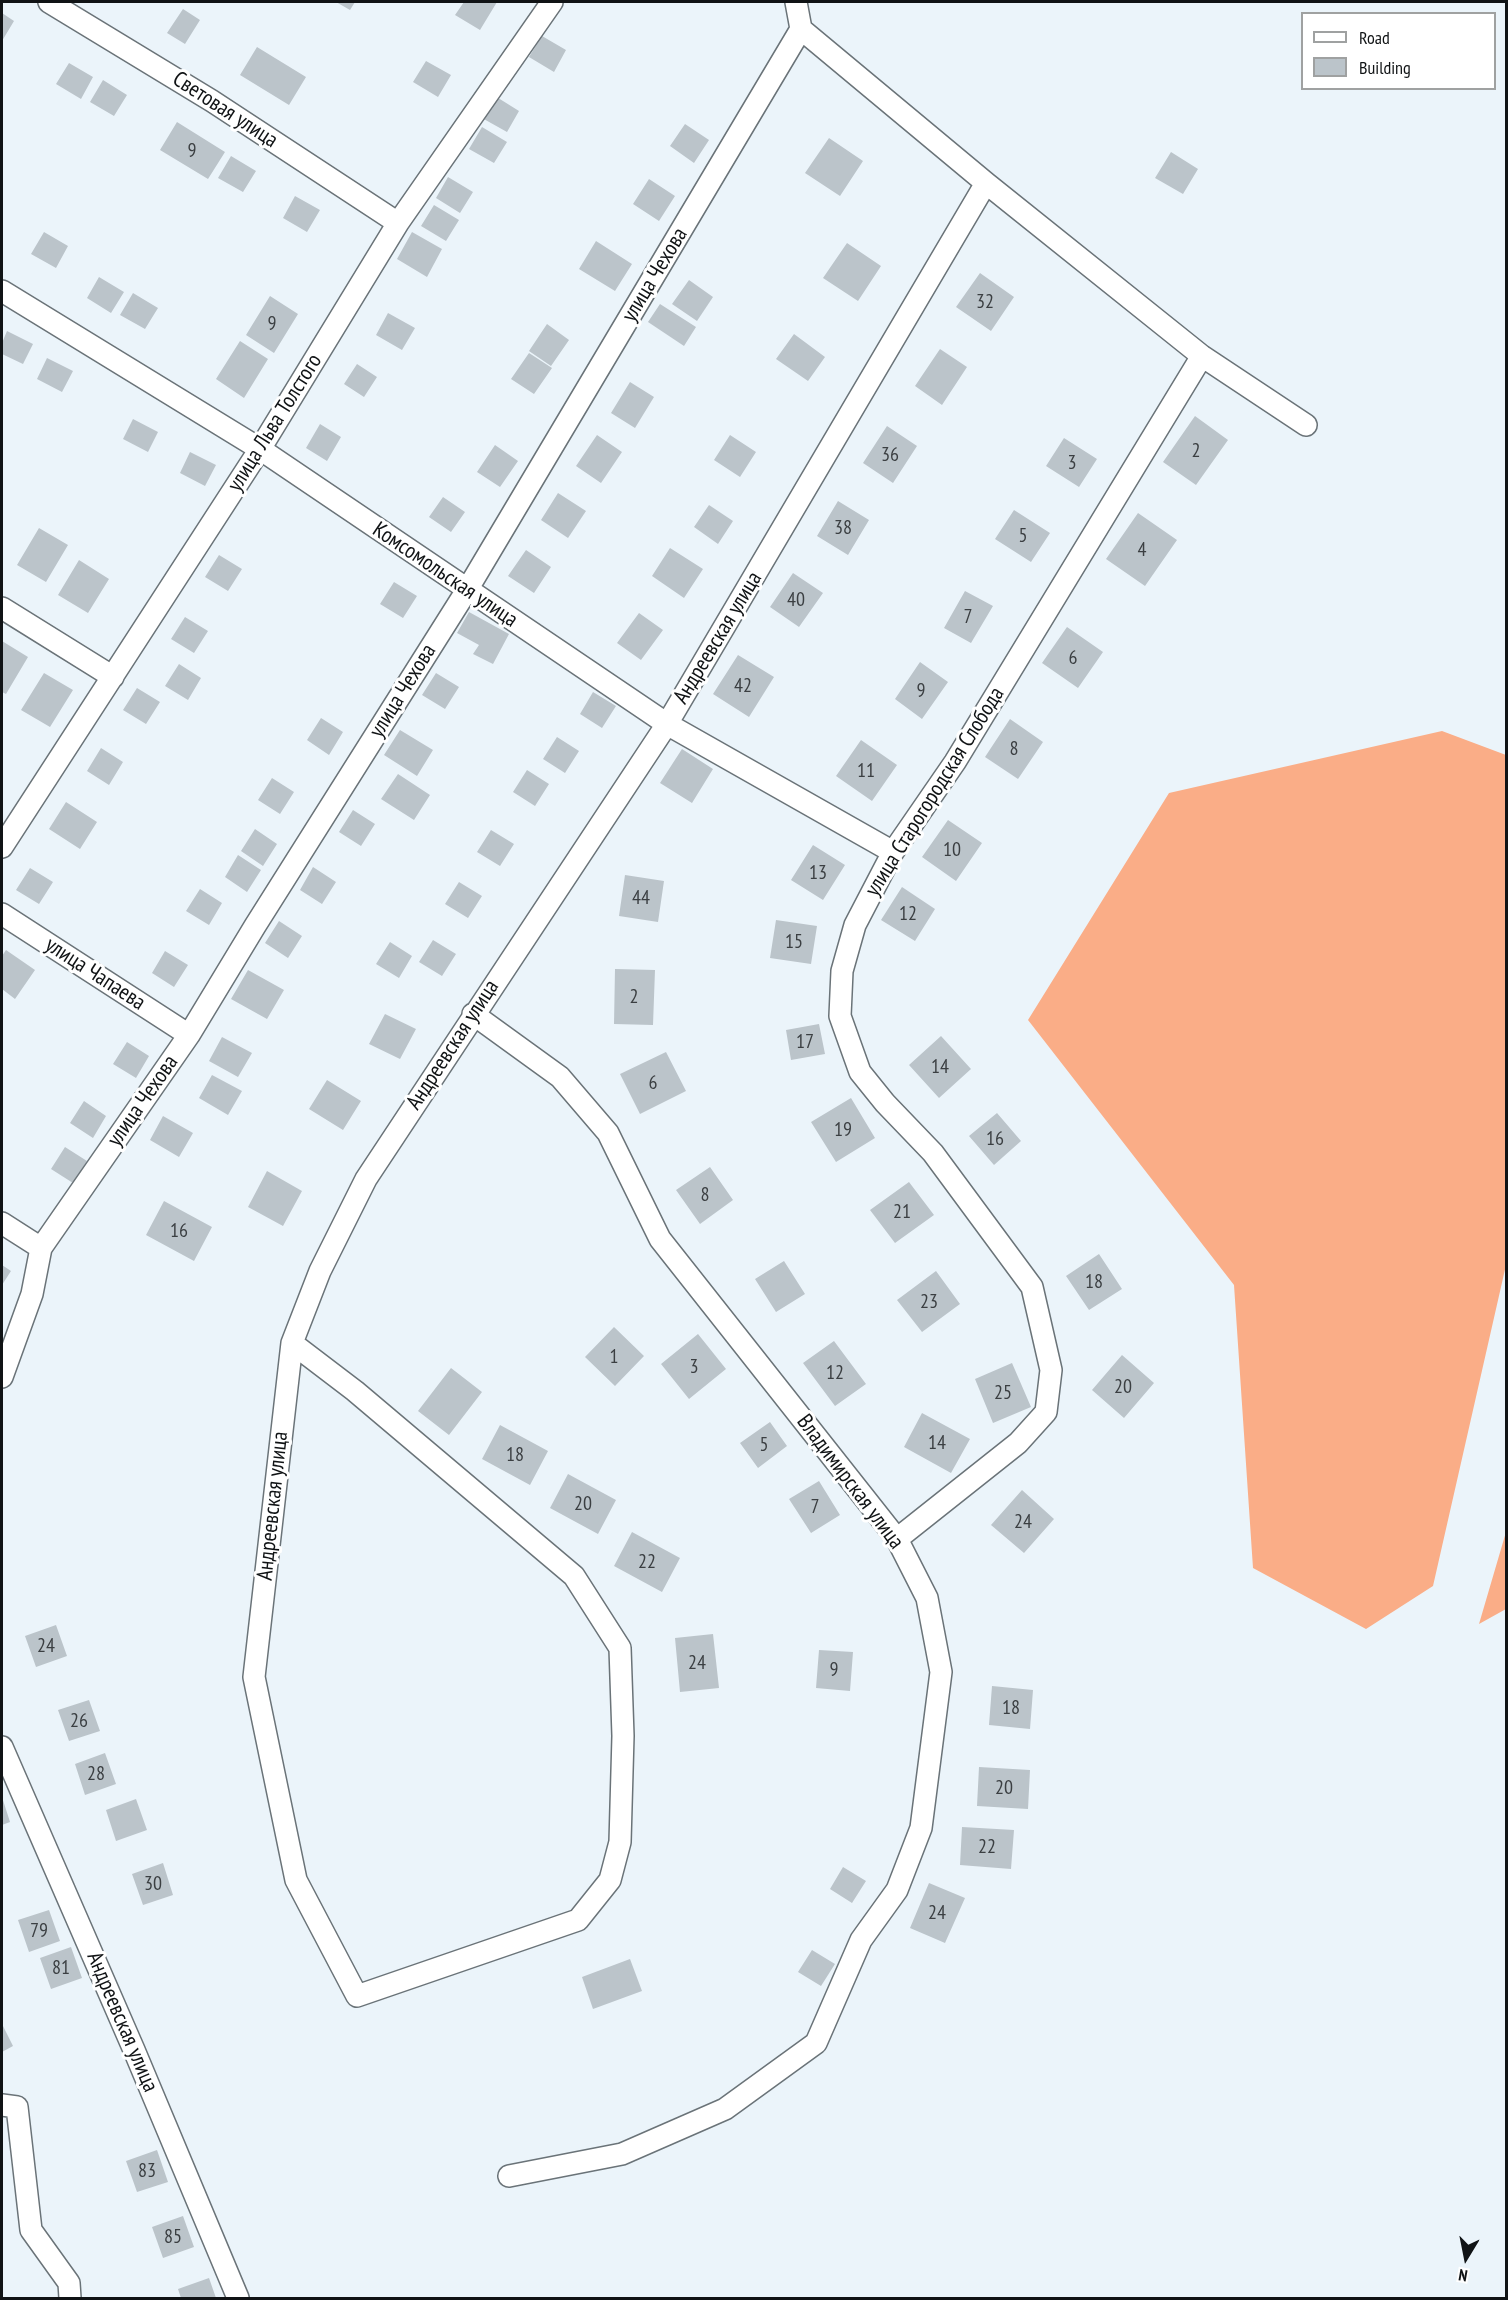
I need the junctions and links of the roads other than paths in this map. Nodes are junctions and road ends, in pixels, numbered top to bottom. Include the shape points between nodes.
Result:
1 (49, 2) edge
2 (552, 2) edge
3 (796, 2) edge
4 (801, 28) junction
5 (986, 183) junction
6 (398, 223) junction
7 (2, 291) edge
8 (1202, 356) junction
9 (1306, 425) dead end
10 (260, 449) junction
11 (467, 590) junction
12 (2, 608) edge
13 (113, 676) junction
14 (667, 724) junction
15 (2, 847) edge
16 (893, 852) junction
17 (2, 914) edge
18 (473, 1014) junction
19 (189, 1035) junction
20 (2, 1223) edge
21 (41, 1248) junction
22 (292, 1343) junction
23 (2, 1377) edge
24 (897, 1539) junction
25 (2, 1747) edge
26 (2, 2105) edge
27 (509, 2176) dead end
28 (70, 2298) edge
29 (238, 2298) edge

1 - 6 street, Световая улица via 212,100
2 - 6 street, улица Льва Толстого
3 - 4 street
4 - 5 street
4 - 11 street, улица Чехова
5 - 8 street
5 - 14 street, Андреевская улица
6 - 10 street, улица Льва Толстого
7 - 10 street, Комсомольская улица
8 - 9 street
8 - 16 street, улица Старогородская Слобода via 961,752
10 - 11 street, Комсомольская улица
10 - 13 street, улица Льва Толстого
11 - 14 street, Комсомольская улица
11 - 19 street, улица Чехова
12 - 13 street
13 - 15 street, улица Льва Толстого
14 - 16 street, Комсомольская улица
14 - 18 street, Андреевская улица
16 - 24 street, улица Старогородская Слобода via 855,925 842,971 840,1016 860,1072 933,1153 1032,1287 1051,1370 1046,1413 1018,1443
17 - 19 street, улица Чапаева
18 - 22 street, Андреевская улица via 366,1179 320,1271
18 - 24 street, Владимирская улица via 560,1077 608,1133 660,1239
19 - 21 street, улица Чехова
20 - 21 street
21 - 23 street, улица Чехова via 32,1294
22 - 22 street, Андреевская улица via 254,1677 296,1880 357,1996 578,1920 610,1880 620,1842 620,1648 574,1576 355,1391
24 - 27 street, Владимирская улица via 927,1598 941,1672 921,1828 897,1890 861,1940 816,2043 725,2109 622,2154
25 - 29 street, Андреевская улица
26 - 28 street via 17,2107 31,2230 69,2283

